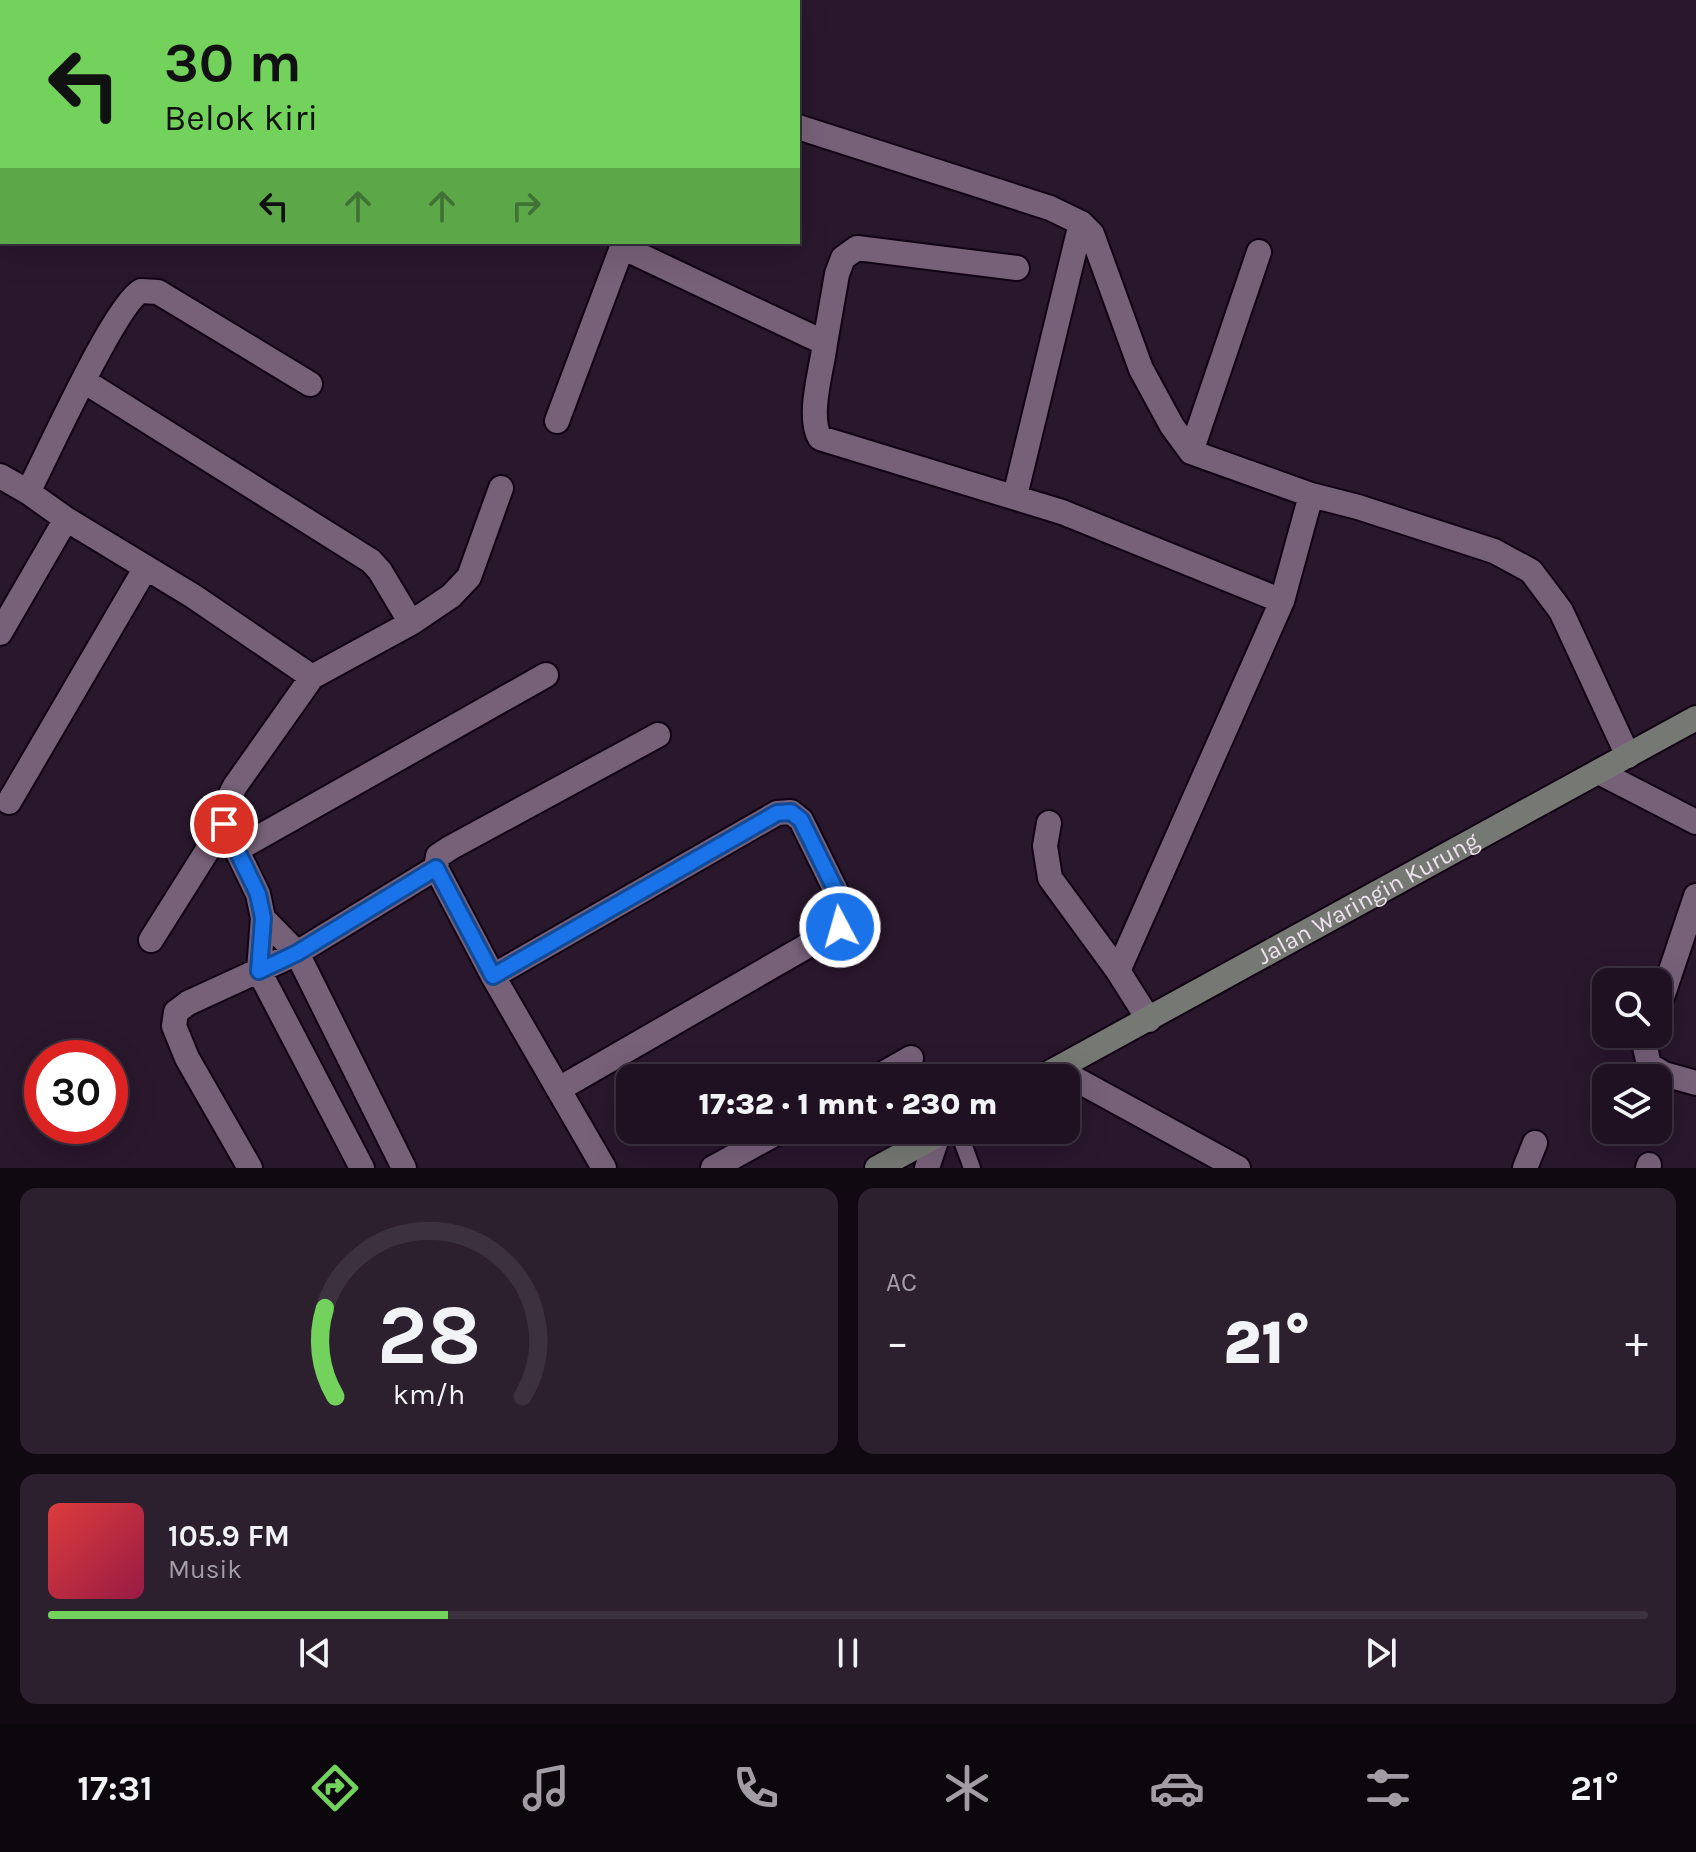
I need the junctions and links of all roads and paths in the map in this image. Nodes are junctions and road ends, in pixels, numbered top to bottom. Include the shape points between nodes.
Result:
1 (800, 128) edge
2 (1081, 223) junction
3 (623, 244) edge
4 (1259, 252) dead end
5 (1017, 268) dead end
6 (825, 343) junction
7 (84, 381) junction
8 (310, 384) dead end
9 (557, 421) dead end
10 (1191, 452) junction
11 (0, 476) edge
12 (501, 488) dead end
13 (28, 492) junction
14 (1311, 495) junction
15 (1015, 496) junction
16 (66, 519) junction
17 (145, 569) junction
18 (1282, 601) junction
19 (411, 623) junction
20 (0, 633) edge
21 (546, 675) dead end
22 (312, 677) junction
23 (1696, 718) edge
24 (658, 735) dead end
25 (1628, 756) junction
26 (1599, 772) junction
27 (9, 802) dead end
28 (1696, 822) edge
29 (1049, 823) dead end
30 (224, 824) junction
31 (238, 849) junction
32 (436, 868) junction
33 (1696, 896) edge
34 (263, 918) junction
35 (151, 940) dead end
36 (297, 953) junction
37 (1672, 968) edge
38 (259, 971) junction
39 (1118, 971) junction
40 (493, 976) junction
41 (1149, 1020) junction
42 (1645, 1048) edge
43 (911, 1058) dead end
44 (900, 1064) edge
45 (1065, 1064) edge
46 (1696, 1083) edge
47 (559, 1089) junction
48 (1080, 1089) edge
49 (378, 1119) junction
50 (344, 1135) junction
51 (1535, 1143) dead end
52 (757, 1144) edge
53 (924, 1144) edge
54 (941, 1144) edge
55 (956, 1144) edge
56 (250, 1168) edge
57 (362, 1168) edge
58 (404, 1168) edge
59 (604, 1168) edge
60 (713, 1168) edge
61 (877, 1168) edge
62 (927, 1168) edge
63 (972, 1168) edge
64 (1238, 1168) edge
65 (1525, 1168) edge

1 - 2 street via 1050,208
2 - 10 street via 1092,234 1141,369
2 - 15 street
3 - 6 street
3 - 9 street
4 - 10 street
5 - 6 street via 857,248 843,258 837,274
6 - 15 street via 815,416 820,438
7 - 8 street via 129,301 150,290
7 - 13 street
7 - 19 street via 371,561
10 - 14 street
11 - 13 street
12 - 19 street via 469,577
13 - 16 street
14 - 18 street
14 - 25 street via 1494,551 1531,571 1561,611
15 - 18 street
16 - 17 street
16 - 20 street
17 - 22 street
17 - 27 street
18 - 39 street
19 - 22 street
21 - 31 street
22 - 30 street via 226,801
23 - 25 street, Jalan Waringin Kurung
24 - 32 street via 450,848 438,856
25 - 26 street, Jalan Waringin Kurung
26 - 28 street
26 - 41 street, Jalan Waringin Kurung
29 - 39 street via 1045,846 1050,878
30 - 31 street
30 - 35 street
31 - 34 street
32 - 36 street
32 - 40 street
33 - 37 street
34 - 36 street
34 - 38 street
36 - 38 street
36 - 49 street
38 - 50 street
38 - 56 street via 188,1003 176,1012 174,1026
39 - 41 street
40 - 47 street
40 - 47 street via 777,813 791,812 801,820 838,895 843,910 840,927
41 - 45 street, Jalan Waringin Kurung
42 - 46 street via 1649,1065
43 - 44 street
47 - 59 street
48 - 64 street
49 - 50 street
49 - 58 street
50 - 57 street
51 - 65 street
52 - 60 street
53 - 61 street
54 - 62 street
55 - 63 lane

